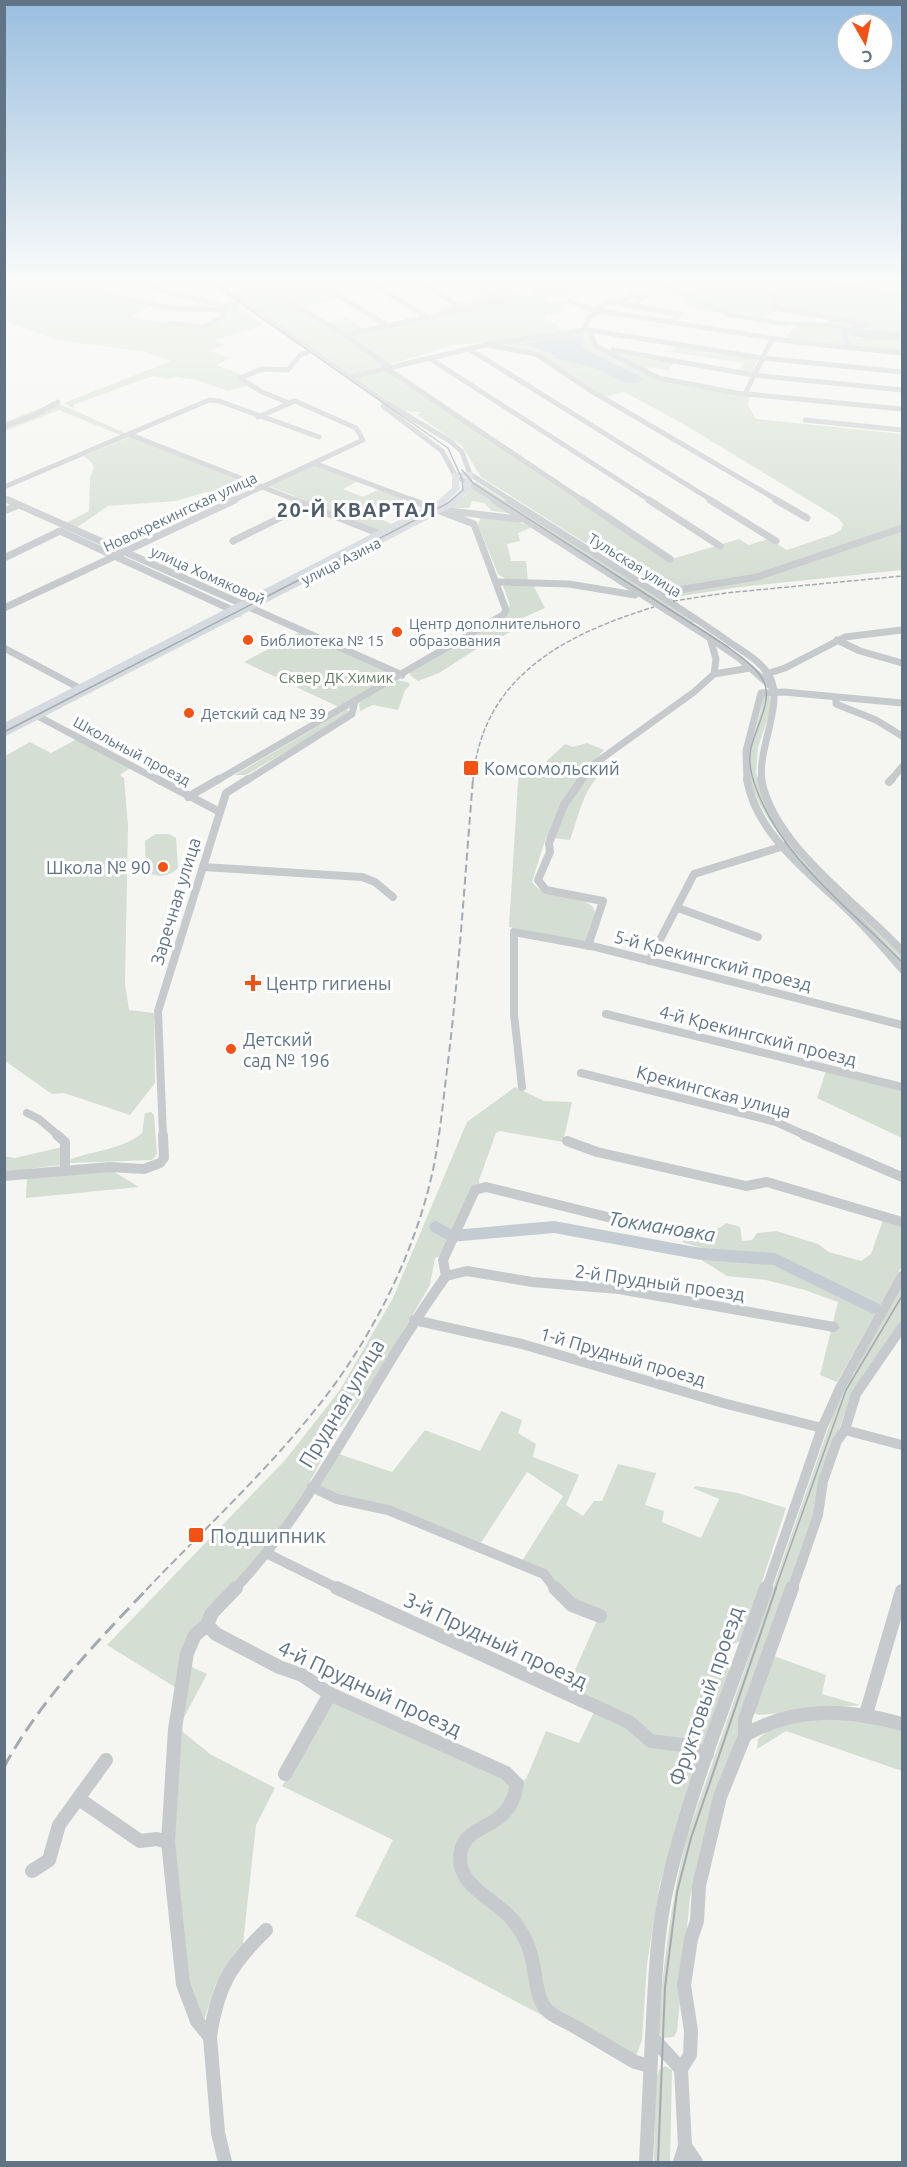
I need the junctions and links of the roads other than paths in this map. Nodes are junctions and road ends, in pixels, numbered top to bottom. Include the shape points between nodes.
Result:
1 (247, 383) edge
2 (349, 383) edge
3 (360, 383) edge
4 (410, 383) edge
5 (468, 383) edge
6 (524, 383) edge
7 (579, 383) edge
8 (686, 383) edge
9 (750, 383) edge
10 (834, 383) edge
11 (903, 390) edge
12 (745, 394) junction
13 (58, 402) dead end
14 (292, 402) junction
15 (903, 409) edge
16 (406, 414) junction
17 (258, 417) junction
18 (396, 417) junction
19 (805, 420) dead end
20 (4, 426) edge
21 (903, 430) edge
22 (131, 435) junction
23 (319, 437) dead end
24 (314, 463) junction
25 (470, 474) junction
26 (455, 475) junction
27 (468, 483) junction
28 (262, 486) junction
29 (4, 487) edge
30 (4, 498) edge
31 (19, 504) junction
32 (308, 504) junction
33 (435, 509) junction
34 (4, 511) edge
35 (481, 513) junction
36 (807, 518) dead end
37 (524, 520) junction
38 (474, 524) junction
39 (70, 528) junction
40 (903, 528) edge
41 (60, 531) junction
42 (380, 534) junction
43 (233, 541) dead end
44 (776, 541) dead end
45 (720, 546) dead end
46 (124, 551) junction
47 (4, 553) edge
48 (115, 556) junction
49 (4, 558) edge
50 (670, 559) dead end
51 (498, 582) junction
52 (660, 593) dead end
53 (635, 595) dead end
54 (4, 608) edge
55 (241, 609) junction
56 (903, 630) edge
57 (710, 638) junction
58 (837, 640) junction
59 (4, 648) edge
60 (902, 663) edge
61 (750, 668) junction
62 (714, 674) junction
63 (769, 674) junction
64 (402, 675) junction
65 (757, 676) junction
66 (84, 690) junction
67 (774, 690) junction
68 (836, 699) junction
69 (355, 701) junction
70 (903, 703) edge
71 (35, 715) junction
72 (4, 727) edge
73 (4, 734) edge
74 (903, 736) edge
75 (903, 767) edge
76 (222, 777) junction
77 (889, 782) dead end
78 (238, 784) junction
79 (188, 797) junction
80 (220, 812) junction
81 (783, 846) junction
82 (203, 867) junction
83 (393, 897) dead end
84 (678, 908) junction
85 (758, 937) dead end
86 (588, 946) junction
87 (903, 951) edge
88 (649, 961) junction
89 (903, 969) edge
90 (606, 1014) dead end
91 (903, 1025) edge
92 (581, 1073) dead end
93 (522, 1087) dead end
94 (903, 1087) edge
95 (27, 1113) dead end
96 (567, 1141) dead end
97 (65, 1171) junction
98 (4, 1176) edge
99 (903, 1177) edge
100 (903, 1222) edge
101 (668, 1232) dead end
102 (446, 1276) junction
103 (902, 1277) edge
104 (414, 1320) junction
105 (834, 1327) dead end
106 (903, 1327) edge
107 (898, 1346) edge
108 (822, 1428) junction
109 (845, 1430) junction
110 (903, 1445) edge
111 (312, 1487) junction
112 (268, 1554) junction
113 (903, 1591) edge
114 (600, 1616) dead end
115 (899, 1616) edge
116 (207, 1625) junction
117 (330, 1694) junction
118 (866, 1714) junction
119 (903, 1724) edge
120 (745, 1735) junction
121 (707, 1755) junction
122 (106, 1760) dead end
123 (285, 1774) dead end
124 (79, 1799) junction
125 (168, 1842) junction
126 (32, 1871) dead end
127 (266, 1930) dead end
128 (210, 2037) junction
129 (652, 2037) junction
130 (650, 2066) junction
131 (681, 2069) junction
132 (685, 2146) junction
133 (225, 2163) edge
134 (646, 2163) edge
135 (680, 2163) edge
136 (696, 2163) edge

1 - 14 street
2 - 18 street
3 - 16 street
4 - 50 street
5 - 45 street
6 - 44 street
7 - 36 street
8 - 12 street
9 - 12 street
10 - 11 street
12 - 15 street
13 - 20 street
14 - 17 street
14 - 24 street, Новокрекингская улица via 345,422 362,436 359,443
16 - 18 street
16 - 25 street via 457,446
17 - 22 street via 213,400
17 - 23 street
18 - 26 street via 442,451
19 - 21 street
22 - 28 street
22 - 29 street
24 - 28 street, Новокрекингская улица
24 - 33 street
25 - 26 main road
25 - 27 main road
25 - 63 street, Тульская улица via 699,621
26 - 27 street, Тульская улица
26 - 33 main road, улица Азина via 454,493
27 - 33 main road, улица Азина via 464,495
27 - 37 street, Тульская улица
28 - 32 street
28 - 46 street, Новокрекингская улица
30 - 31 street, улица Хомяковой
31 - 34 street
31 - 39 street, улица Хомяковой
32 - 42 street
32 - 43 street
33 - 35 street
33 - 38 street
33 - 42 main road, улица Азина
33 - 55 main road, улица Азина
35 - 37 street
35 - 38 street
37 - 57 street, Тульская улица
38 - 51 street, Заречная улица
39 - 41 street
39 - 46 street, улица Хомяковой
40 - 52 street via 757,576
41 - 47 street
41 - 48 street, улица Хомяковой
41 - 49 street
42 - 55 main road, улица Азина
46 - 48 street, Новокрекингская улица
46 - 55 street, улица Хомяковой
48 - 54 street, Новокрекингская улица
48 - 55 street, улица Хомяковой
51 - 53 street via 569,584
51 - 64 street, Заречная улица via 507,606 503,615
55 - 64 street, улица Хомяковой
55 - 66 main road, улица Азина
56 - 58 street
57 - 61 street, Тульская улица
57 - 62 street via 716,660
58 - 60 street
58 - 63 street via 788,669
59 - 66 street
61 - 62 street
61 - 65 street, Тульская улица
62 - 86 street via 590,767 564,805 538,880 546,890 603,901
63 - 65 street
63 - 67 street, Тульская улица
64 - 69 street, Заречная улица
65 - 67 street, Тульская улица
66 - 71 main road, улица Азина
67 - 68 street
67 - 81 street via 761,693 745,758 749,784 759,808
67 - 87 street, Тульская улица via 774,705 758,759 767,796 796,846
68 - 70 street
68 - 74 street via 836,704
69 - 76 street, Заречная улица
69 - 78 street, Заречная улица via 352,714
71 - 72 main road, улица Азина
71 - 73 main road, улица Азина
71 - 79 street, Школьный проезд
75 - 77 street
76 - 78 street
76 - 79 street, Заречная улица
78 - 80 street, Заречная улица via 228,790
79 - 80 street, Школьный проезд
80 - 82 street, Заречная улица
81 - 84 street via 694,874
81 - 89 street
82 - 83 street via 362,877
82 - 97 street, Заречная улица via 158,1011 164,1158 144,1169
84 - 85 street
84 - 88 street
86 - 88 street, 5-й Крекингский проезд
86 - 93 street, 5-й Крекингский проезд via 514,932 514,1014
88 - 91 street, 5-й Крекингский проезд
90 - 94 street, 4-й Крекингский проезд
92 - 99 street, Крекингская улица via 776,1122
95 - 97 street via 65,1142
96 - 100 street via 597,1152 736,1184 767,1182
97 - 98 street
101 - 102 street via 479,1187 443,1260
102 - 104 street, Прудная улица
102 - 105 street, 2-й Прудный проезд via 467,1271 532,1282 619,1289
103 - 108 street, Фруктовый проезд
104 - 108 street, 1-й Прудный проезд via 522,1344
104 - 111 street, Прудная улица
106 - 107 street
107 - 109 street via 856,1394
108 - 121 street, Фруктовый проезд
109 - 110 street
109 - 120 street via 830,1461 818,1515 745,1719
111 - 112 street, Прудная улица
111 - 114 street via 337,1499 388,1510 544,1574 562,1598 578,1609
112 - 116 street, Прудная улица via 212,1613
112 - 121 street, 3-й Прудный проезд via 629,1722 651,1741 682,1745
113 - 115 street
115 - 118 street
116 - 117 street, 4-й Прудный проезд via 216,1634 302,1675
116 - 125 street, Прудная улица via 195,1635 180,1689
117 - 123 street
117 - 130 street, 4-й Прудный проезд via 489,1764 517,1784 515,1804 507,1814 473,1834 462,1846 460,1857 471,1887 492,1899 518,1928 548,2011 635,2062
118 - 119 street
118 - 120 street via 846,1711 780,1718
120 - 131 street via 720,1797 699,1886 697,1921 684,1985 691,2031 690,2055
121 - 129 street, Фруктовый проезд via 667,1885 656,1964
122 - 124 street
124 - 125 street via 140,1841
124 - 126 street via 59,1825 49,1860
125 - 128 street, Прудная улица via 183,1984 197,2021
127 - 128 street via 247,1947 218,1988
128 - 133 street via 218,2133
129 - 130 street, Фруктовый проезд
129 - 131 street
130 - 134 street, Фруктовый проезд
131 - 132 street
132 - 135 street
132 - 136 street

